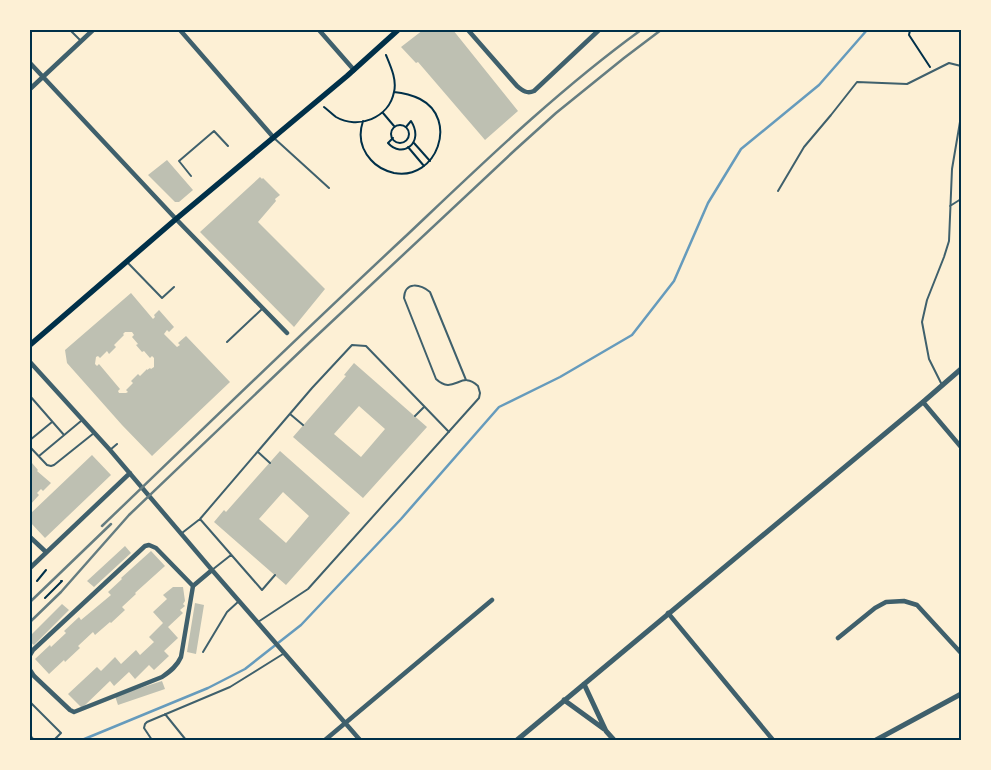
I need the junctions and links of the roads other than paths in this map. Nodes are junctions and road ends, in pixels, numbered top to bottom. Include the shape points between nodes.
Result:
1 (70, 30) edge
2 (93, 30) edge
3 (180, 30) edge
4 (319, 30) edge
5 (398, 30) edge
6 (468, 30) edge
7 (599, 30) edge
8 (81, 41) junction
9 (30, 63) edge
10 (961, 65) edge
11 (354, 70) junction
12 (43, 77) junction
13 (30, 89) edge
14 (961, 116) edge
15 (274, 138) junction
16 (228, 146) dead end
17 (191, 176) dead end
18 (329, 188) dead end
19 (778, 191) dead end
20 (961, 200) edge
21 (950, 207) junction
22 (176, 219) junction
23 (126, 262) junction
24 (174, 287) dead end
25 (263, 308) junction
26 (287, 333) dead end
27 (228, 342) dead end
28 (30, 345) edge
29 (30, 362) edge
30 (961, 369) edge
31 (466, 380) junction
32 (942, 385) junction
33 (30, 396) edge
34 (923, 402) junction
35 (424, 407) junction
36 (290, 414) junction
37 (415, 416) dead end
38 (83, 419) junction
39 (52, 422) junction
40 (303, 425) dead end
41 (94, 432) junction
42 (449, 432) junction
43 (64, 435) junction
44 (30, 440) edge
45 (117, 444) dead end
46 (30, 447) edge
47 (961, 447) edge
48 (110, 450) junction
49 (258, 452) junction
50 (39, 456) junction
51 (270, 463) dead end
52 (130, 472) junction
53 (200, 519) junction
54 (182, 533) junction
55 (30, 537) edge
56 (46, 552) junction
57 (231, 555) junction
58 (30, 568) edge
59 (212, 570) junction
60 (275, 575) dead end
61 (193, 586) junction
62 (492, 600) dead end
63 (240, 601) junction
64 (668, 614) junction
65 (258, 622) junction
66 (838, 638) dead end
67 (202, 652) dead end
68 (284, 652) junction
69 (961, 653) edge
70 (30, 655) edge
71 (30, 670) edge
72 (584, 684) junction
73 (961, 694) edge
74 (564, 700) junction
75 (30, 702) edge
76 (165, 714) junction
77 (345, 723) junction
78 (606, 731) junction
79 (30, 735) edge
80 (34, 740) edge
81 (54, 740) edge
82 (152, 740) edge
83 (186, 740) edge
84 (325, 740) edge
85 (360, 740) edge
86 (517, 740) edge
87 (614, 740) edge
88 (773, 740) edge
89 (876, 740) edge

1 - 8 lane
2 - 8 street
3 - 15 street
4 - 11 street
5 - 11 main road
6 - 7 street via 517,86 529,93
8 - 12 street
9 - 12 street
10 - 19 lane via 949,63 907,84 857,82 804,147
11 - 15 main road
12 - 13 street
12 - 22 street
14 - 21 lane via 952,169
15 - 18 lane
15 - 22 main road
16 - 17 lane via 214,131 179,160
20 - 21 lane
21 - 32 lane via 948,241 922,322 929,359
22 - 23 main road
22 - 25 street
23 - 24 lane via 162,298
23 - 28 main road
25 - 26 street
25 - 27 lane
29 - 38 street
30 - 32 street
31 - 31 lane via 450,385 436,379 404,298 407,288 418,286 430,292
31 - 42 lane via 478,386 480,393
32 - 34 street
33 - 39 lane
34 - 47 street
34 - 64 street
35 - 36 lane via 366,346 352,345
35 - 37 lane
35 - 42 lane
36 - 40 lane
36 - 49 lane
38 - 41 street
38 - 43 lane
39 - 43 lane
39 - 44 lane
41 - 48 street
41 - 50 lane via 54,465 48,466
42 - 65 lane via 308,589
43 - 50 lane
45 - 48 lane
46 - 50 lane
48 - 52 street
49 - 51 lane
49 - 53 lane
52 - 54 street
52 - 56 street
53 - 54 lane
53 - 57 lane
54 - 59 street
55 - 56 street
56 - 58 street
57 - 59 lane
57 - 60 lane via 262,590
59 - 61 street
59 - 63 street
61 - 70 street via 156,548 145,546
61 - 71 street via 181,657 162,677 74,712
62 - 77 street
63 - 65 street
63 - 67 lane via 227,612
64 - 72 street
64 - 88 street
65 - 68 street
66 - 69 street via 874,608 886,602 904,601 917,604
68 - 76 lane via 230,687
68 - 77 street
72 - 74 street
72 - 78 street
73 - 89 street
74 - 78 street
74 - 86 street
75 - 81 lane via 61,733
76 - 82 lane via 145,724 145,731
76 - 83 lane
77 - 84 street
77 - 85 street
78 - 87 street
79 - 80 lane

